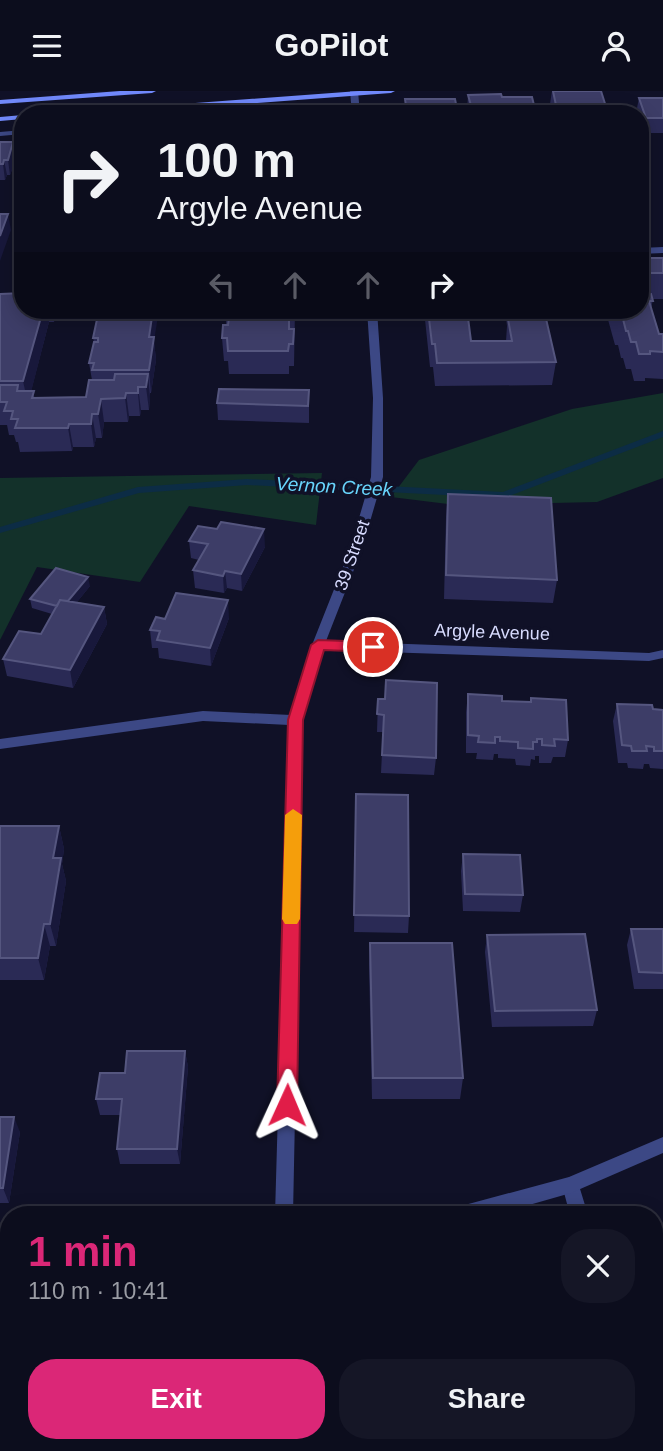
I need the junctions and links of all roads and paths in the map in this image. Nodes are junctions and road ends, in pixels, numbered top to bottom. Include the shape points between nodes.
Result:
1 (152, 91) edge
2 (391, 91) edge
3 (354, 92) edge
4 (0, 102) edge
5 (209, 105) edge
6 (373, 319) edge
7 (318, 645) junction
8 (663, 654) edge
9 (296, 720) junction
10 (0, 744) edge
11 (663, 1145) edge
12 (571, 1185) junction
13 (284, 1206) edge
14 (494, 1206) edge
15 (577, 1206) edge

1 - 4 main road
2 - 3 main road
3 - 5 main road
6 - 7 street, 39 Street via 377,477 356,549
7 - 8 street, Argyle Avenue
7 - 9 street, 39 Street
9 - 10 street via 203,716
9 - 13 street, 39 Street
11 - 12 street
12 - 14 street
12 - 15 street

